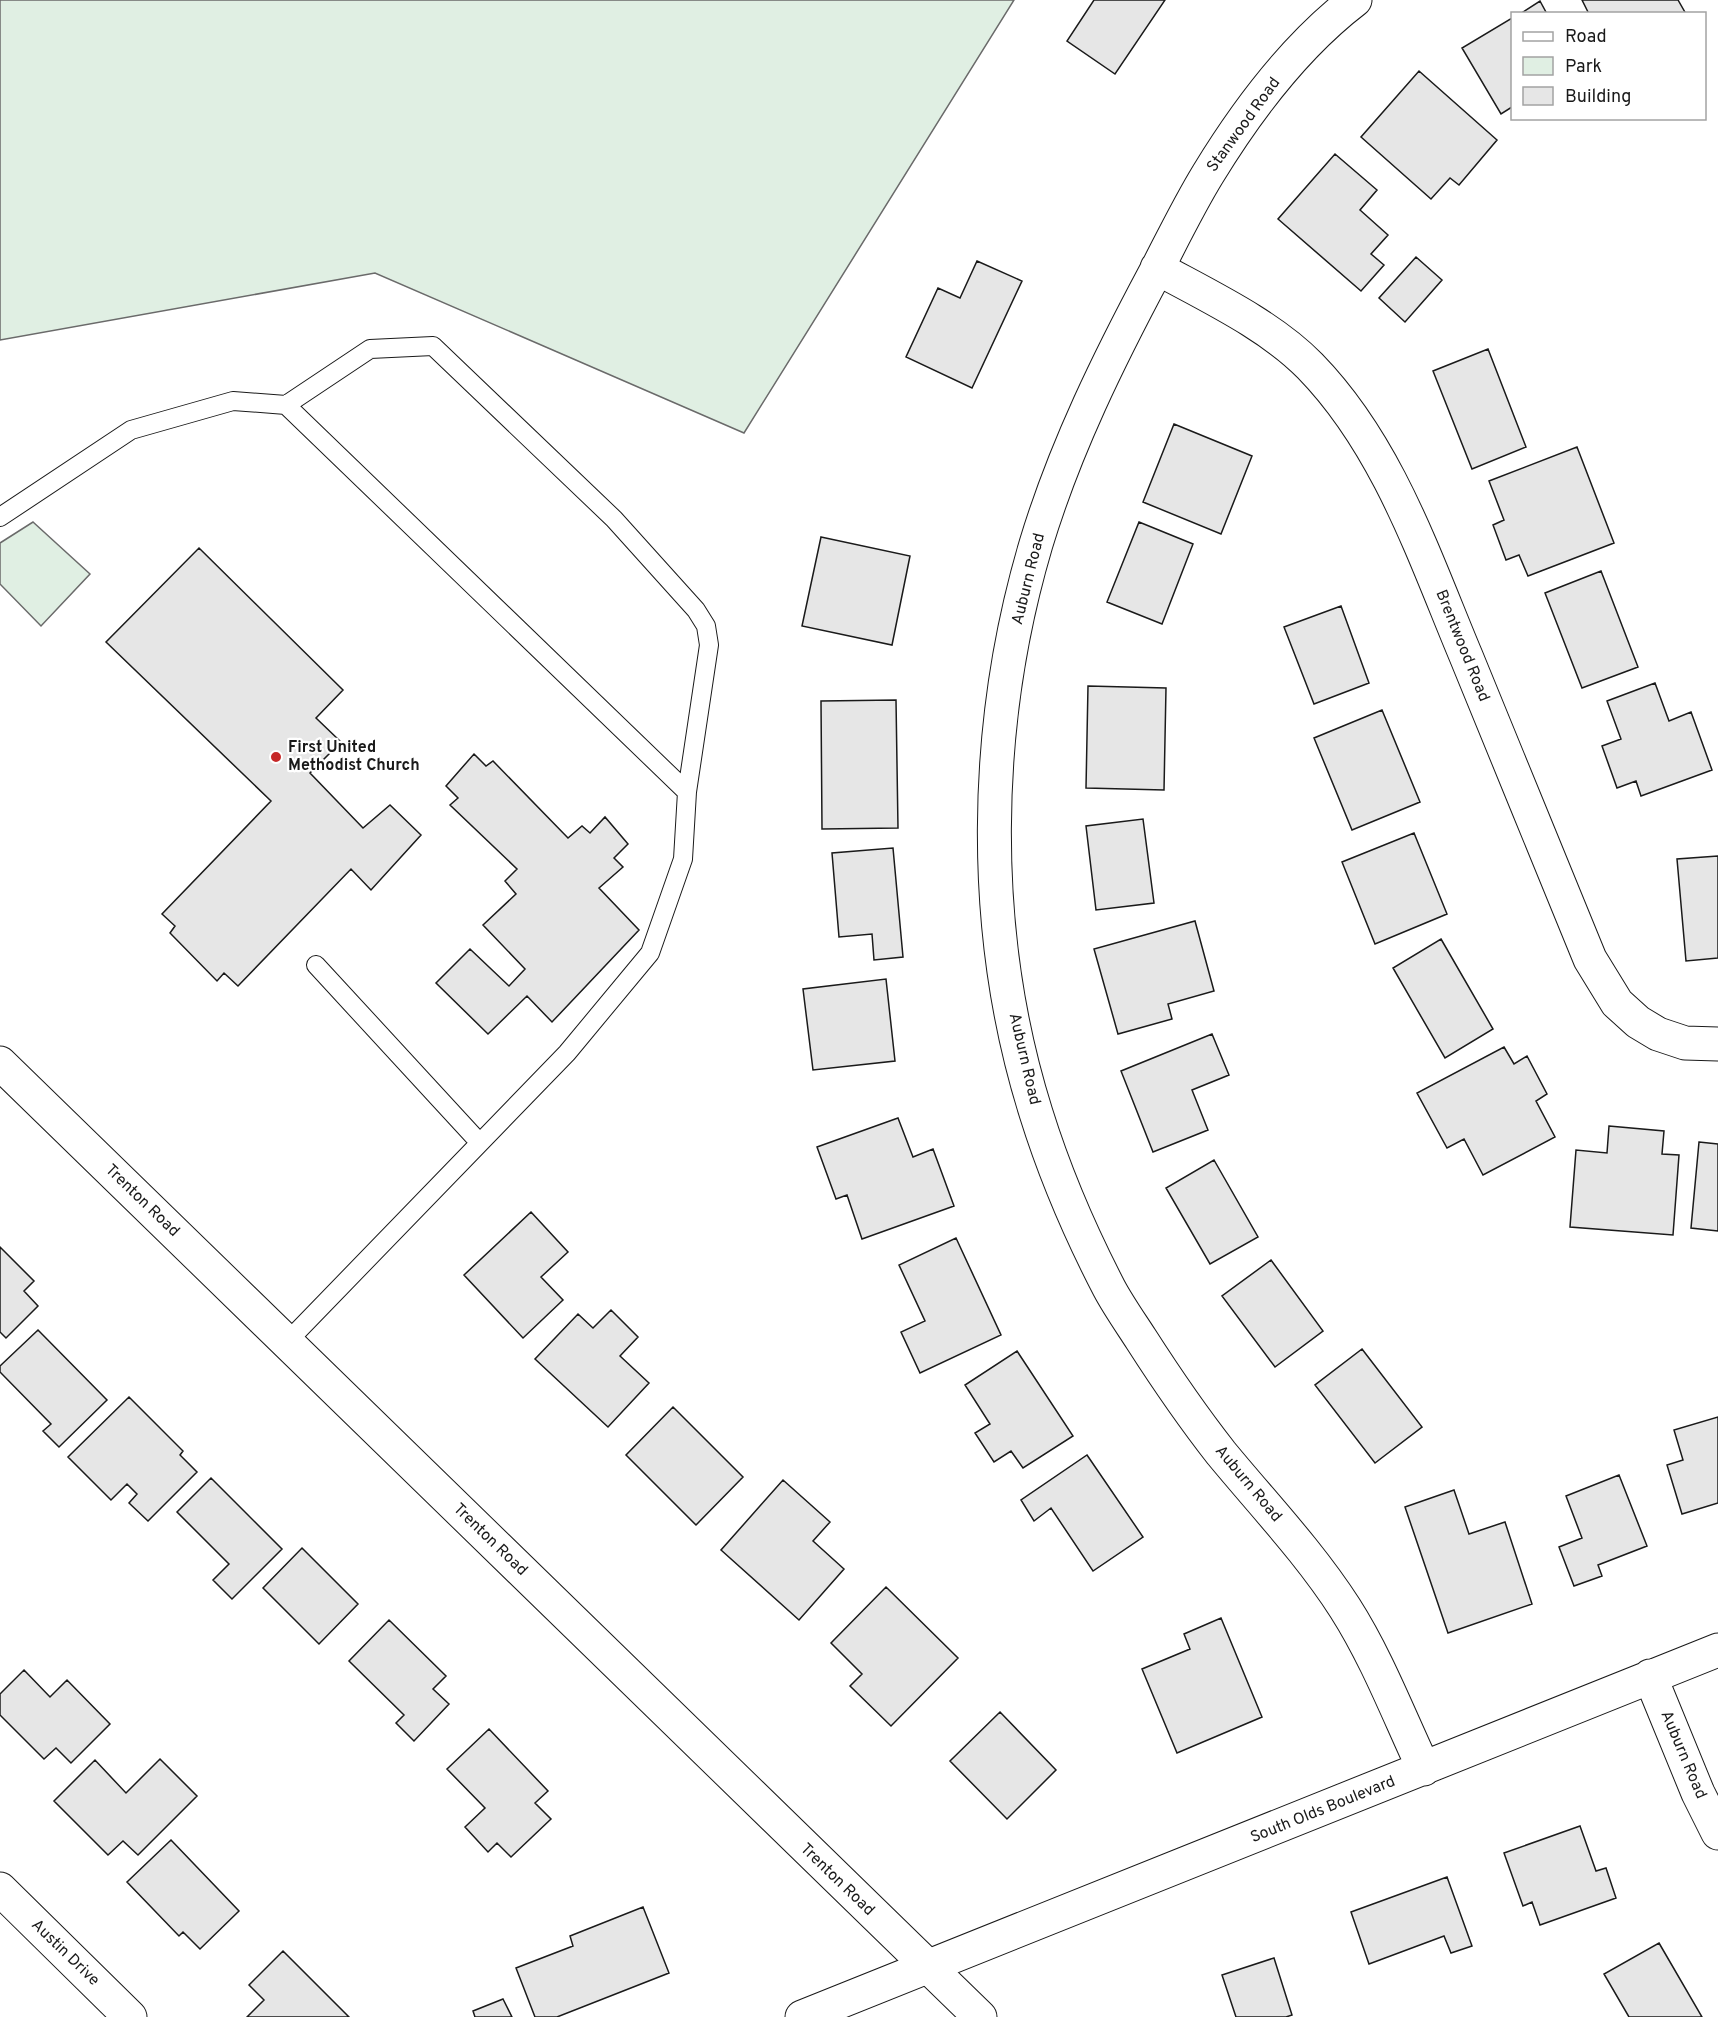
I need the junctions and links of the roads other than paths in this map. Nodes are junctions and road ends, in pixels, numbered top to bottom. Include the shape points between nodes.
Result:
1 (1355, 0) edge
2 (1157, 268) junction
3 (286, 405) junction
4 (0, 517) edge
5 (687, 792) junction
6 (316, 965) dead end
7 (1718, 1044) edge
8 (0, 1063) edge
9 (479, 1142) junction
10 (287, 1342) junction
11 (1718, 1650) edge
12 (1650, 1676) junction
13 (1424, 1769) junction
14 (1718, 1833) edge
15 (0, 1889) edge
16 (927, 1968) junction
17 (130, 2017) edge
18 (802, 2017) edge
19 (980, 2017) edge

1 - 2 street, Stanwood Road via 1305,46 1266,91 1207,176
2 - 7 street, Brentwood Road via 1289,347 1326,383 1353,417 1407,517 1590,959 1617,1003 1638,1022 1685,1043
2 - 13 street, Auburn Road via 1089,403 1052,496 1023,593 1008,671 996,778 994,864 1001,947 1017,1038 1035,1110 1061,1184 1111,1292 1171,1386 1344,1606 1367,1646
3 - 4 lane via 233,400 131,429
3 - 5 lane
3 - 5 lane via 370,349 433,346 614,519 706,626 708,645
5 - 9 lane via 683,859 650,953 567,1053
6 - 9 lane
8 - 10 street, Trenton Road
9 - 10 lane
10 - 16 street, Trenton Road
11 - 12 street, South Olds Boulevard
12 - 13 street, South Olds Boulevard
12 - 14 street, Auburn Road
13 - 16 street, South Olds Boulevard
15 - 17 street, Austin Drive
16 - 18 street, South Olds Boulevard
16 - 19 street, Trenton Road

